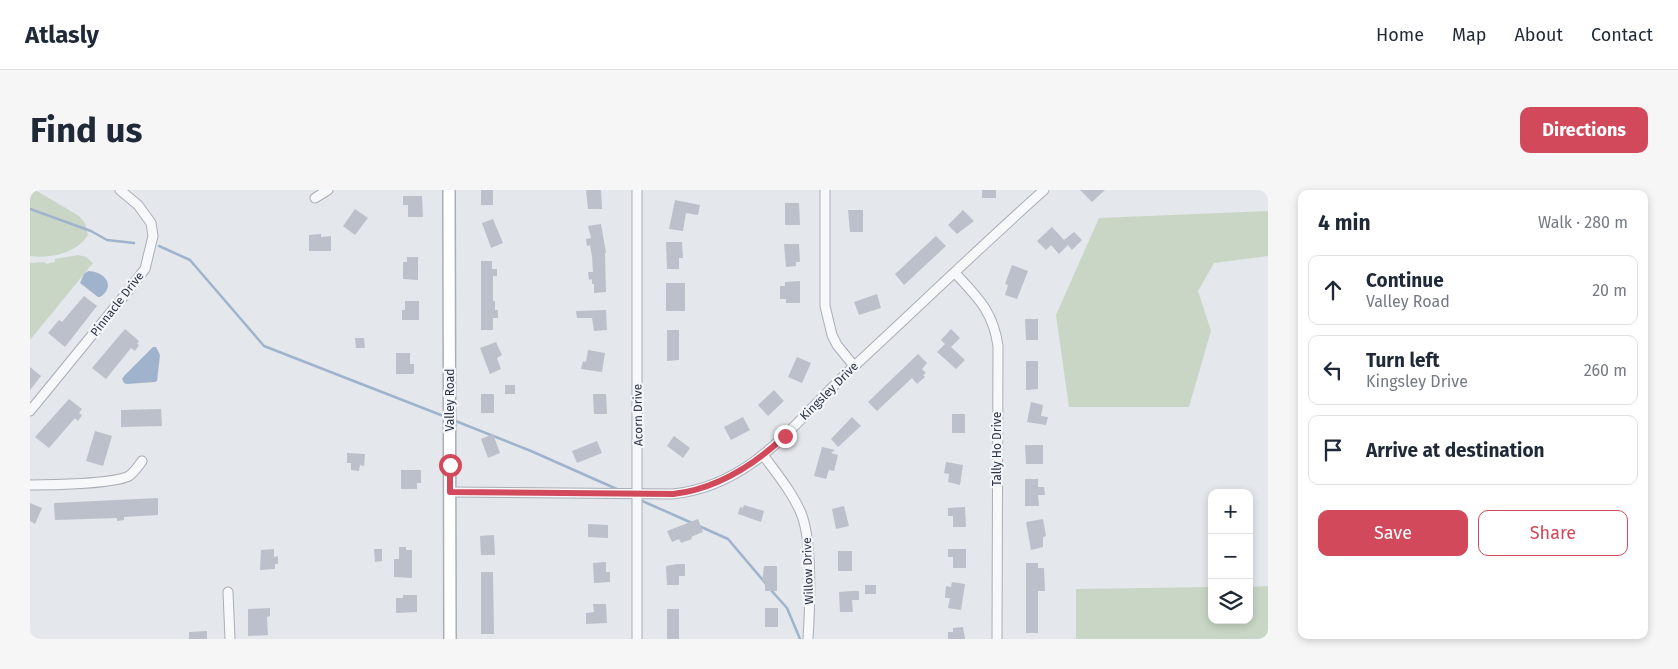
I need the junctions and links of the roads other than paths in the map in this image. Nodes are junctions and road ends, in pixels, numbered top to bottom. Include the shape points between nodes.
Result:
1 (120, 190) edge
2 (328, 190) edge
3 (449, 190) edge
4 (637, 190) edge
5 (825, 190) edge
6 (1043, 190) edge
7 (315, 198) dead end
8 (955, 273) junction
9 (854, 366) junction
10 (30, 411) edge
11 (763, 455) junction
12 (142, 462) dead end
13 (30, 485) edge
14 (450, 492) junction
15 (637, 494) junction
16 (228, 592) dead end
17 (230, 639) edge
18 (450, 639) edge
19 (638, 639) edge
20 (808, 639) edge
21 (997, 639) edge

1 - 10 street, Pinnacle Drive via 138,205 150,223 153,236 145,269
2 - 7 street
3 - 14 street, Valley Road
4 - 15 street, Acorn Drive
5 - 9 street via 826,312 837,345
6 - 8 street, Kingsley Drive
8 - 9 street, Kingsley Drive
8 - 21 street, Tally Ho Drive via 989,313 998,346
9 - 11 street, Kingsley Drive
11 - 15 street, Kingsley Drive via 734,475 698,489 673,494
11 - 20 street, Willow Drive via 793,496 805,524 809,549
12 - 13 street via 128,476 114,480
14 - 15 street, Kingsley Drive
14 - 18 street, Valley Road
15 - 19 street, Acorn Drive
16 - 17 street

